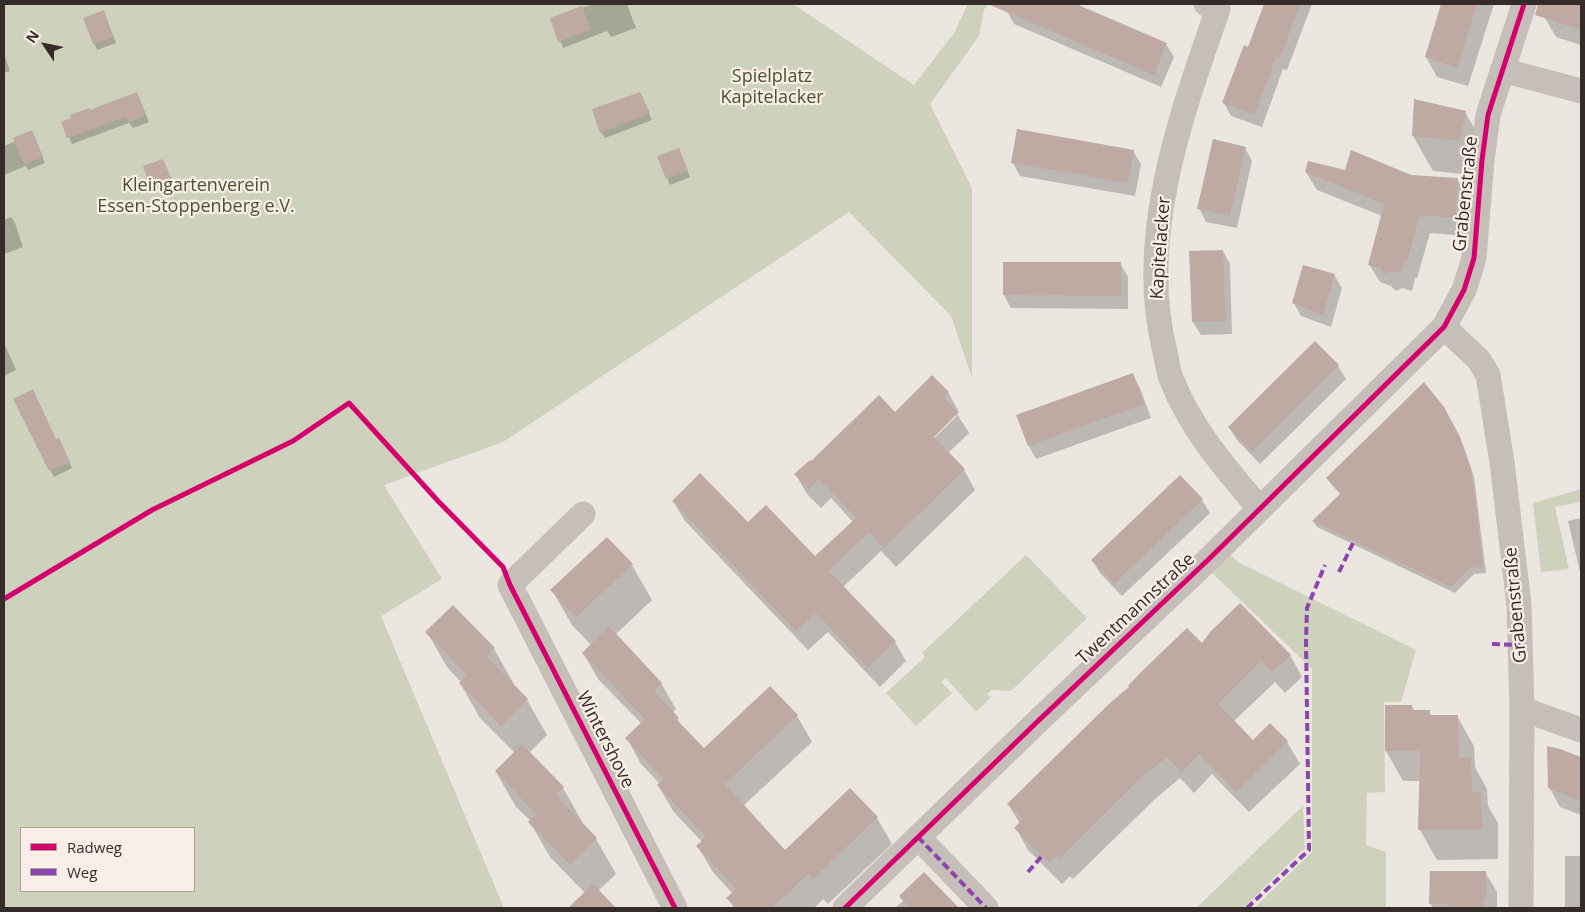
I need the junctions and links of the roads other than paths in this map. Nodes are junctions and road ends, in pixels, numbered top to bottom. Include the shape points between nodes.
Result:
1 (1524, 4) edge
2 (1215, 5) edge
3 (1502, 70) junction
4 (1581, 91) edge
5 (1444, 327) junction
6 (1260, 509) junction
7 (583, 514) dead end
8 (1522, 709) junction
9 (1581, 730) edge
10 (918, 837) junction
11 (675, 908) edge
12 (845, 908) edge
13 (986, 908) edge
14 (1521, 908) edge

1 - 3 street, Grabenstraße
2 - 6 street, Kapitelacker via 1174,142 1164,192 1155,281 1158,326 1171,377 1191,419
3 - 4 street
3 - 5 street, Grabenstraße via 1488,115 1474,258 1464,290
5 - 6 street, Twentmannstraße
5 - 8 street, Grabenstraße via 1479,360 1488,375 1519,605
6 - 10 street, Twentmannstraße
7 - 11 street, Wintershove via 510,585
8 - 9 street
8 - 14 street, Grabenstraße
10 - 12 street, Twentmannstraße
10 - 13 street

